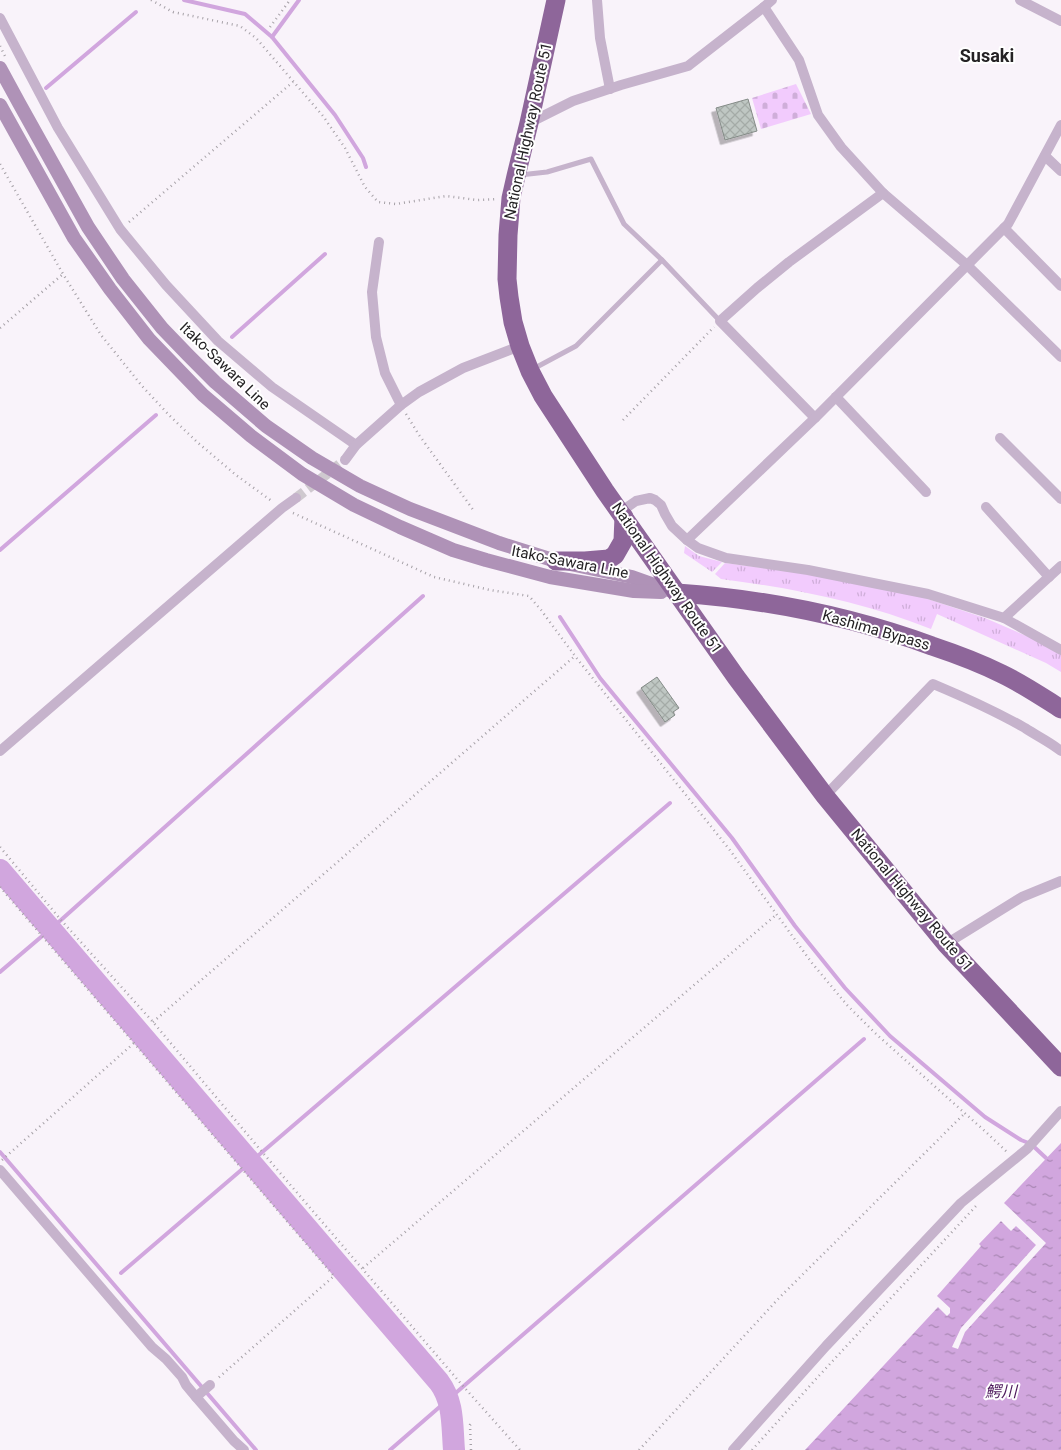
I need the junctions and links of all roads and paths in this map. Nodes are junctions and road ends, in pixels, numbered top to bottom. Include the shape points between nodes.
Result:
1 (150, 0) edge
2 (290, 0) edge
3 (556, 0) edge
4 (597, 0) edge
5 (1020, 0) edge
6 (768, 4) edge
7 (0, 18) edge
8 (1061, 20) edge
9 (270, 27) dead end
10 (0, 68) edge
11 (293, 82) junction
12 (610, 89) junction
13 (0, 105) edge
14 (529, 123) junction
15 (1061, 125) edge
16 (1045, 156) junction
17 (0, 164) edge
18 (1061, 172) edge
19 (516, 176) junction
20 (883, 193) junction
21 (511, 198) junction
22 (1004, 228) junction
23 (120, 229) junction
24 (379, 242) dead end
25 (662, 260) junction
26 (967, 266) junction
27 (63, 274) junction
28 (1061, 286) edge
29 (720, 321) junction
30 (0, 328) edge
31 (520, 346) junction
32 (1061, 357) edge
33 (530, 370) junction
34 (836, 397) junction
35 (401, 405) junction
36 (815, 418) junction
37 (623, 420) dead end
38 (1000, 438) dead end
39 (356, 445) junction
40 (345, 460) tunnel mouth
41 (926, 492) dead end
42 (296, 498) tunnel mouth
43 (1061, 499) edge
44 (986, 507) dead end
45 (282, 508) junction
46 (474, 511) dead end
47 (622, 514) junction
48 (687, 540) junction
49 (556, 561) junction
50 (1061, 566) edge
51 (1049, 577) junction
52 (677, 593) junction
53 (1004, 618) junction
54 (1061, 650) edge
55 (575, 656) junction
56 (1061, 709) edge
57 (0, 751) edge
58 (1061, 751) edge
59 (825, 796) junction
60 (0, 847) edge
61 (1061, 881) edge
62 (0, 887) edge
63 (776, 915) junction
64 (946, 944) junction
65 (153, 1022) junction
66 (134, 1043) junction
67 (1061, 1067) edge
68 (1061, 1111) edge
69 (965, 1113) junction
70 (1014, 1160) junction
71 (0, 1162) edge
72 (0, 1170) edge
73 (980, 1202) dead end
74 (362, 1268) junction
75 (210, 1385) joint
76 (198, 1396) junction
77 (472, 1423) dead end
78 (244, 1450) edge
79 (471, 1450) edge
80 (520, 1450) edge
81 (639, 1450) edge
82 (733, 1450) edge
83 (752, 1450) edge

1 - 11 path via 173,12 240,26 256,38
2 - 9 path
3 - 14 highway, National Highway Route 51
4 - 12 street via 600,38
5 - 8 street
6 - 12 street via 688,66
6 - 20 street via 798,60 818,115 841,147
7 - 23 street via 58,128
10 - 49 main road, Itako-Sawara Line via 88,227 123,279 162,328 215,382 266,426 360,486 456,528
11 - 21 path via 323,116 345,148 365,188 378,202 396,204 446,196 477,200
11 - 23 path
12 - 14 street via 573,101
13 - 52 main road, Itako-Sawara Line via 74,238 149,339 203,395 302,474 400,528 478,558 550,577 634,591
14 - 19 highway, National Highway Route 51
15 - 16 street
16 - 18 street
16 - 22 street
17 - 27 path
19 - 21 highway, National Highway Route 51
19 - 25 lane via 547,172 591,159 624,224
20 - 26 street
20 - 29 street via 789,262
21 - 31 highway, National Highway Route 51 via 507,279
22 - 26 street
22 - 28 street
23 - 39 street via 166,285 218,340 272,387
24 - 35 street via 372,292 376,337 385,372
25 - 29 lane
25 - 33 lane via 576,346
26 - 32 street
26 - 34 street
27 - 30 path
27 - 45 path via 101,336 169,415 236,475
29 - 36 street
29 - 37 path
31 - 33 highway, National Highway Route 51
31 - 35 street via 463,368
33 - 47 highway, National Highway Route 51 via 543,396
34 - 36 street
34 - 41 street
35 - 39 street
35 - 46 path
36 - 48 street
38 - 43 street
39 - 40 street
42 - 45 street
44 - 51 street
45 - 55 path via 434,577 529,596
45 - 57 street
47 - 48 street via 636,501 650,498 661,505 672,526
47 - 49 highway via 623,541 616,555 609,559
47 - 52 highway, National Highway Route 51
48 - 53 street via 698,548 726,558 808,570 928,594
49 - 52 main road, Itako-Sawara Line via 632,578
50 - 51 street
51 - 53 street
52 - 56 highway, Kashima Bypass via 781,605 892,631 1004,674
52 - 59 highway, National Highway Route 51
53 - 54 street
55 - 63 path via 729,849
55 - 65 path
58 - 59 street via 1004,717 933,684
59 - 64 highway, National Highway Route 51
60 - 65 path
61 - 64 street via 1022,897
62 - 66 path
63 - 69 path via 847,1005
63 - 74 path
64 - 67 highway, National Highway Route 51
65 - 74 path
66 - 71 path
66 - 75 path via 334,1276
68 - 70 street
69 - 70 path
69 - 81 path via 779,1298
70 - 82 street via 961,1203
72 - 76 street
73 - 83 path
74 - 80 path
75 - 76 street
76 - 78 street
77 - 79 path

